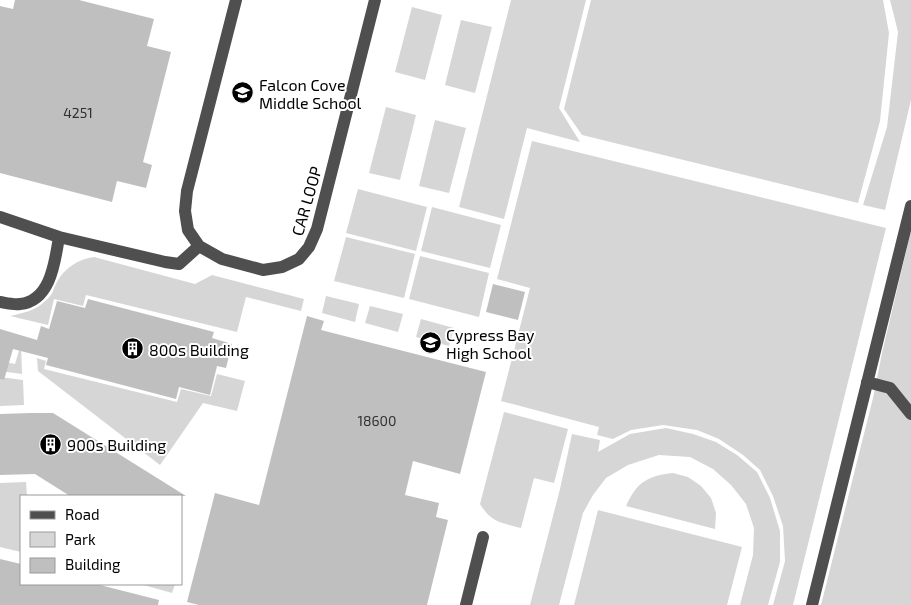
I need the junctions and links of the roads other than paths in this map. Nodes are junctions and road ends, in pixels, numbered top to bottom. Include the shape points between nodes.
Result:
1 (236, 0) edge
2 (375, 0) edge
3 (911, 206) edge
4 (0, 217) edge
5 (59, 237) junction
6 (199, 246) junction
7 (0, 302) edge
8 (866, 382) junction
9 (911, 414) edge
10 (483, 537) dead end
11 (466, 605) edge
12 (812, 605) edge

1 - 6 lane via 187,191 185,211 188,230
2 - 6 lane, CAR LOOP via 317,229 309,247 299,259 282,267 263,270 222,259
3 - 8 lane
4 - 5 lane
5 - 6 lane via 179,264
5 - 7 lane via 51,276 44,290 33,300 20,304
8 - 9 lane via 890,388
8 - 12 lane
10 - 11 lane

